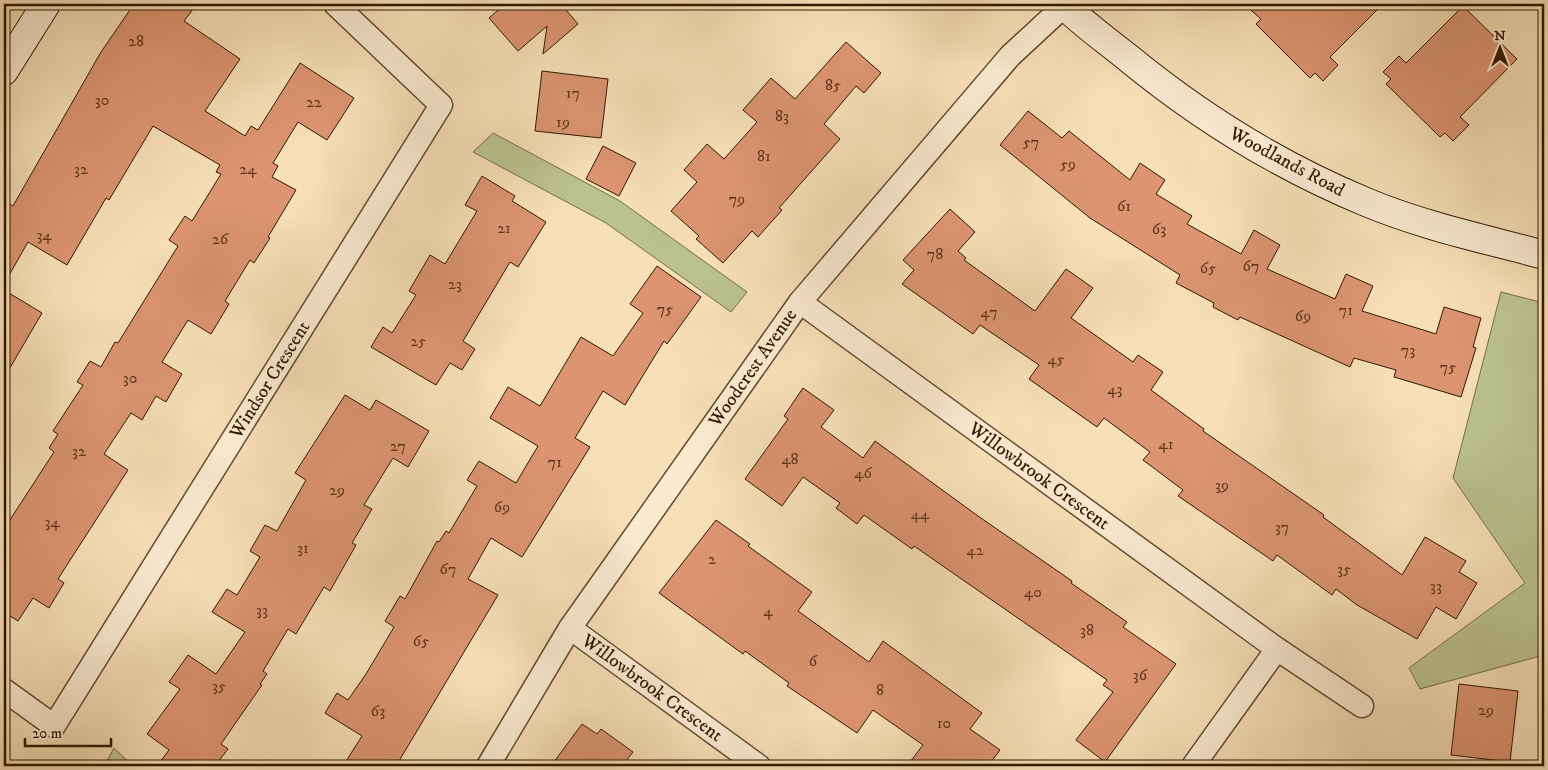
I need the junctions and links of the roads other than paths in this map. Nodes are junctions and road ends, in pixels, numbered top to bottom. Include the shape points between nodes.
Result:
1 (46, 4) edge
2 (335, 4) edge
3 (1064, 5) edge
4 (4, 71) edge
5 (1544, 256) edge
6 (800, 302) junction
7 (570, 628) junction
8 (1278, 649) junction
9 (4, 690) edge
10 (1362, 706) dead end
11 (488, 766) edge
12 (759, 766) edge
13 (1193, 766) edge

1 - 4 street
2 - 9 street, Windsor Crescent via 441,105 54,726
3 - 5 street, Woodlands Road via 1160,84 1210,120 1270,156 1376,206
3 - 6 street, Woodcrest Avenue via 1010,56
6 - 7 street, Woodcrest Avenue
6 - 8 street, Willowbrook Crescent
7 - 11 street, Woodcrest Avenue
7 - 12 street, Willowbrook Crescent
8 - 10 street, Willowbrook Crescent
8 - 13 street

